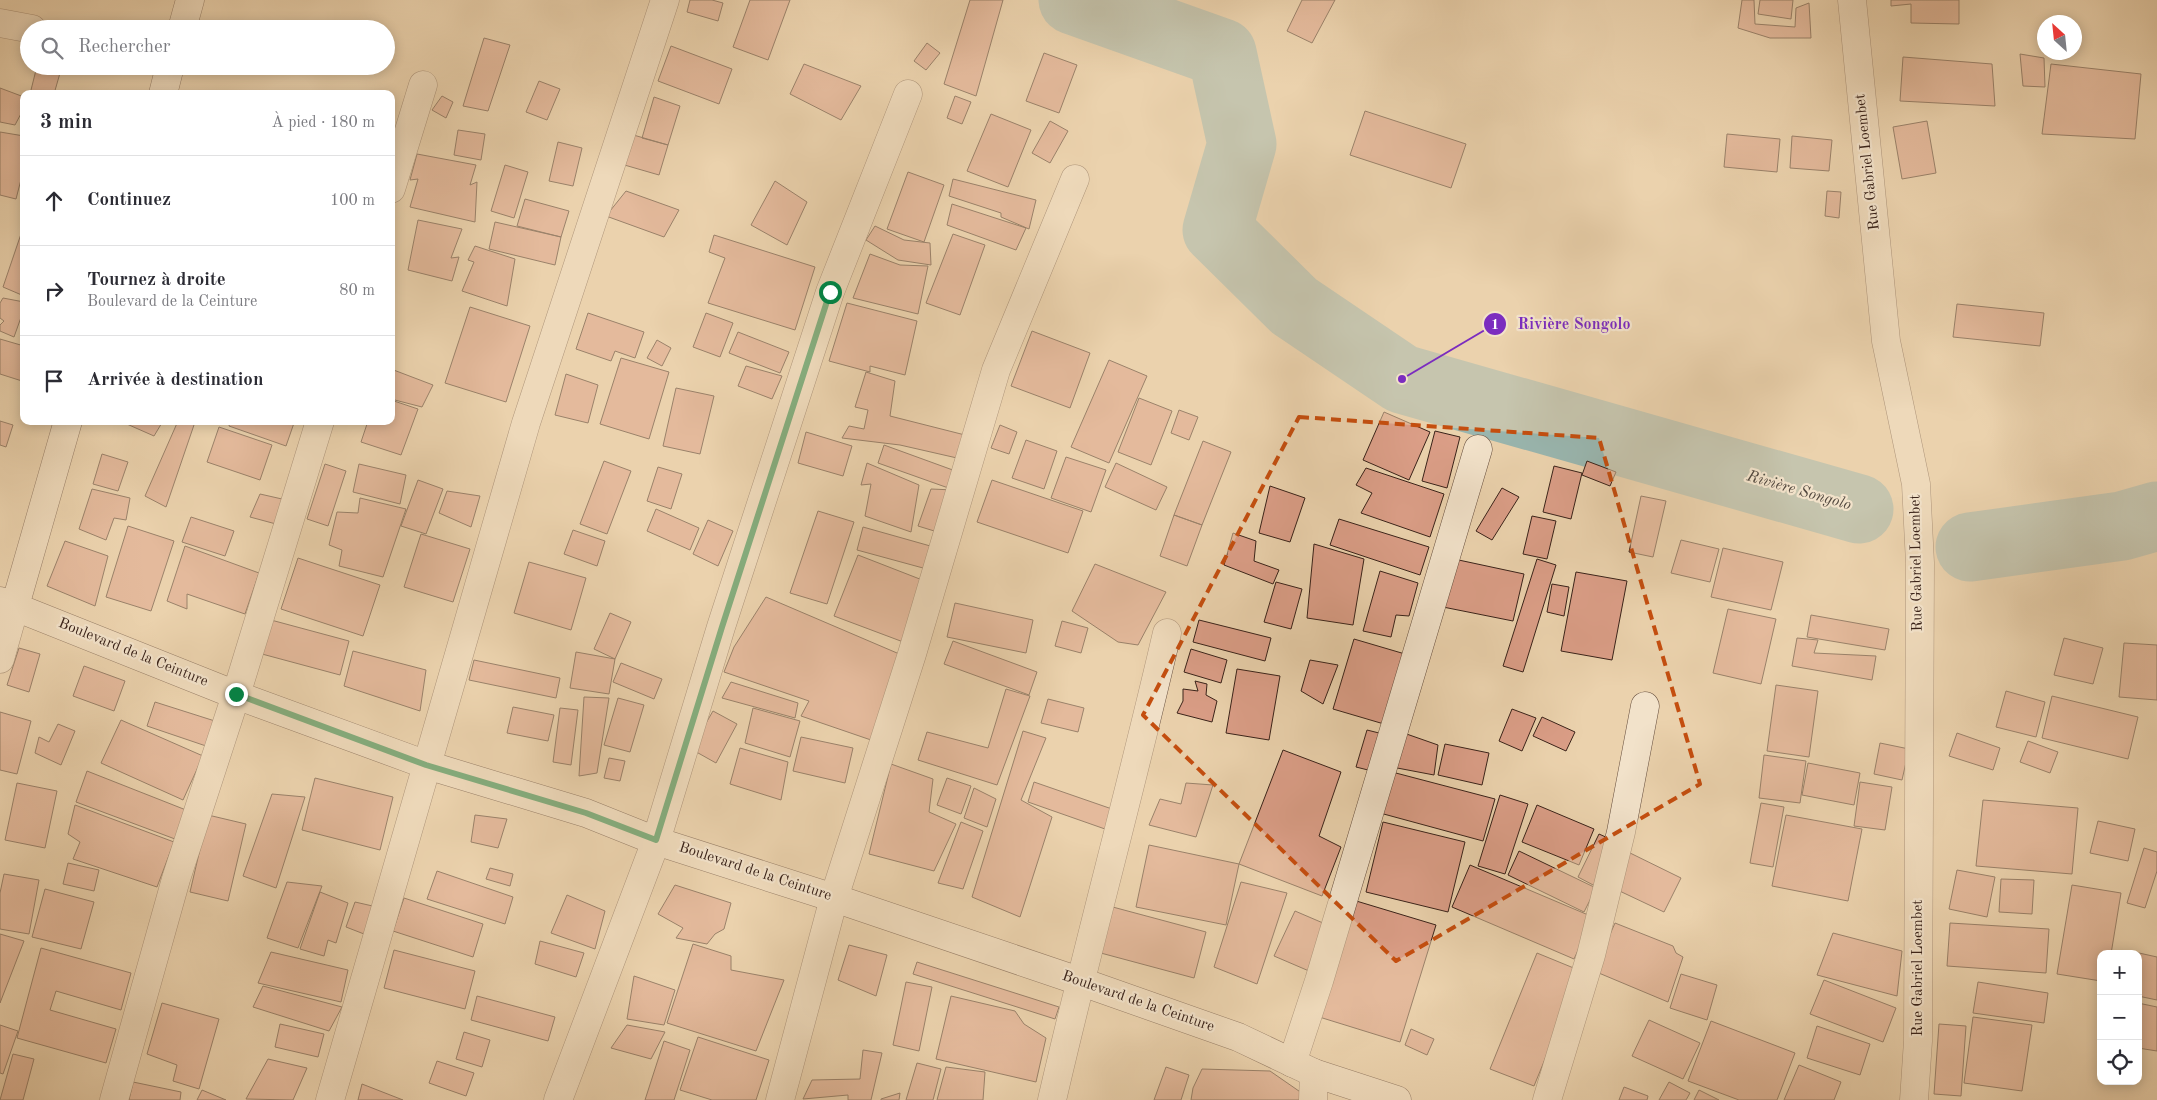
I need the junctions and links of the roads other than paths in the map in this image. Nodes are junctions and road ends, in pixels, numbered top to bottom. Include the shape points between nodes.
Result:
1 (190, 0) edge
2 (665, 0) edge
3 (1852, 0) edge
4 (184, 20) edge
5 (0, 23) edge
6 (20, 27) edge
7 (167, 75) edge
8 (422, 85) dead end
9 (163, 90) edge
10 (908, 94) dead end
11 (395, 176) edge
12 (1075, 179) dead end
13 (67, 425) edge
14 (319, 425) edge
15 (1478, 449) dead end
16 (8, 603) edge
17 (1167, 633) dead end
18 (0, 659) edge
19 (236, 694) junction
20 (1645, 706) dead end
21 (426, 765) junction
22 (656, 840) junction
23 (834, 898) junction
24 (1080, 981) junction
25 (1303, 1068) junction
26 (114, 1100) edge
27 (330, 1100) edge
28 (558, 1100) edge
29 (780, 1100) edge
30 (1052, 1100) edge
31 (1313, 1100) edge
32 (1397, 1100) edge
33 (1546, 1100) edge
34 (1914, 1100) edge

1 - 4 street
2 - 21 street via 526,423
3 - 34 street, Rue Gabriel Loembet via 1886,341 1916,484 1920,553 1918,1031
5 - 6 street
7 - 9 street
8 - 11 street
10 - 22 street via 830,292
12 - 23 street via 996,370 912,654
13 - 16 street
14 - 19 street
15 - 25 street via 1319,981
16 - 18 street
16 - 19 street, Boulevard de la Ceinture
17 - 24 street
19 - 21 street, Boulevard de la Ceinture
19 - 26 street via 176,879
20 - 33 street via 1621,832 1591,955
21 - 22 street, Boulevard de la Ceinture via 586,813
21 - 27 street
22 - 23 street, Boulevard de la Ceinture
22 - 28 street
23 - 24 street, Boulevard de la Ceinture
23 - 29 street
24 - 25 street, Boulevard de la Ceinture via 1238,1037
24 - 30 street
25 - 31 street
25 - 32 street, Boulevard de la Ceinture

